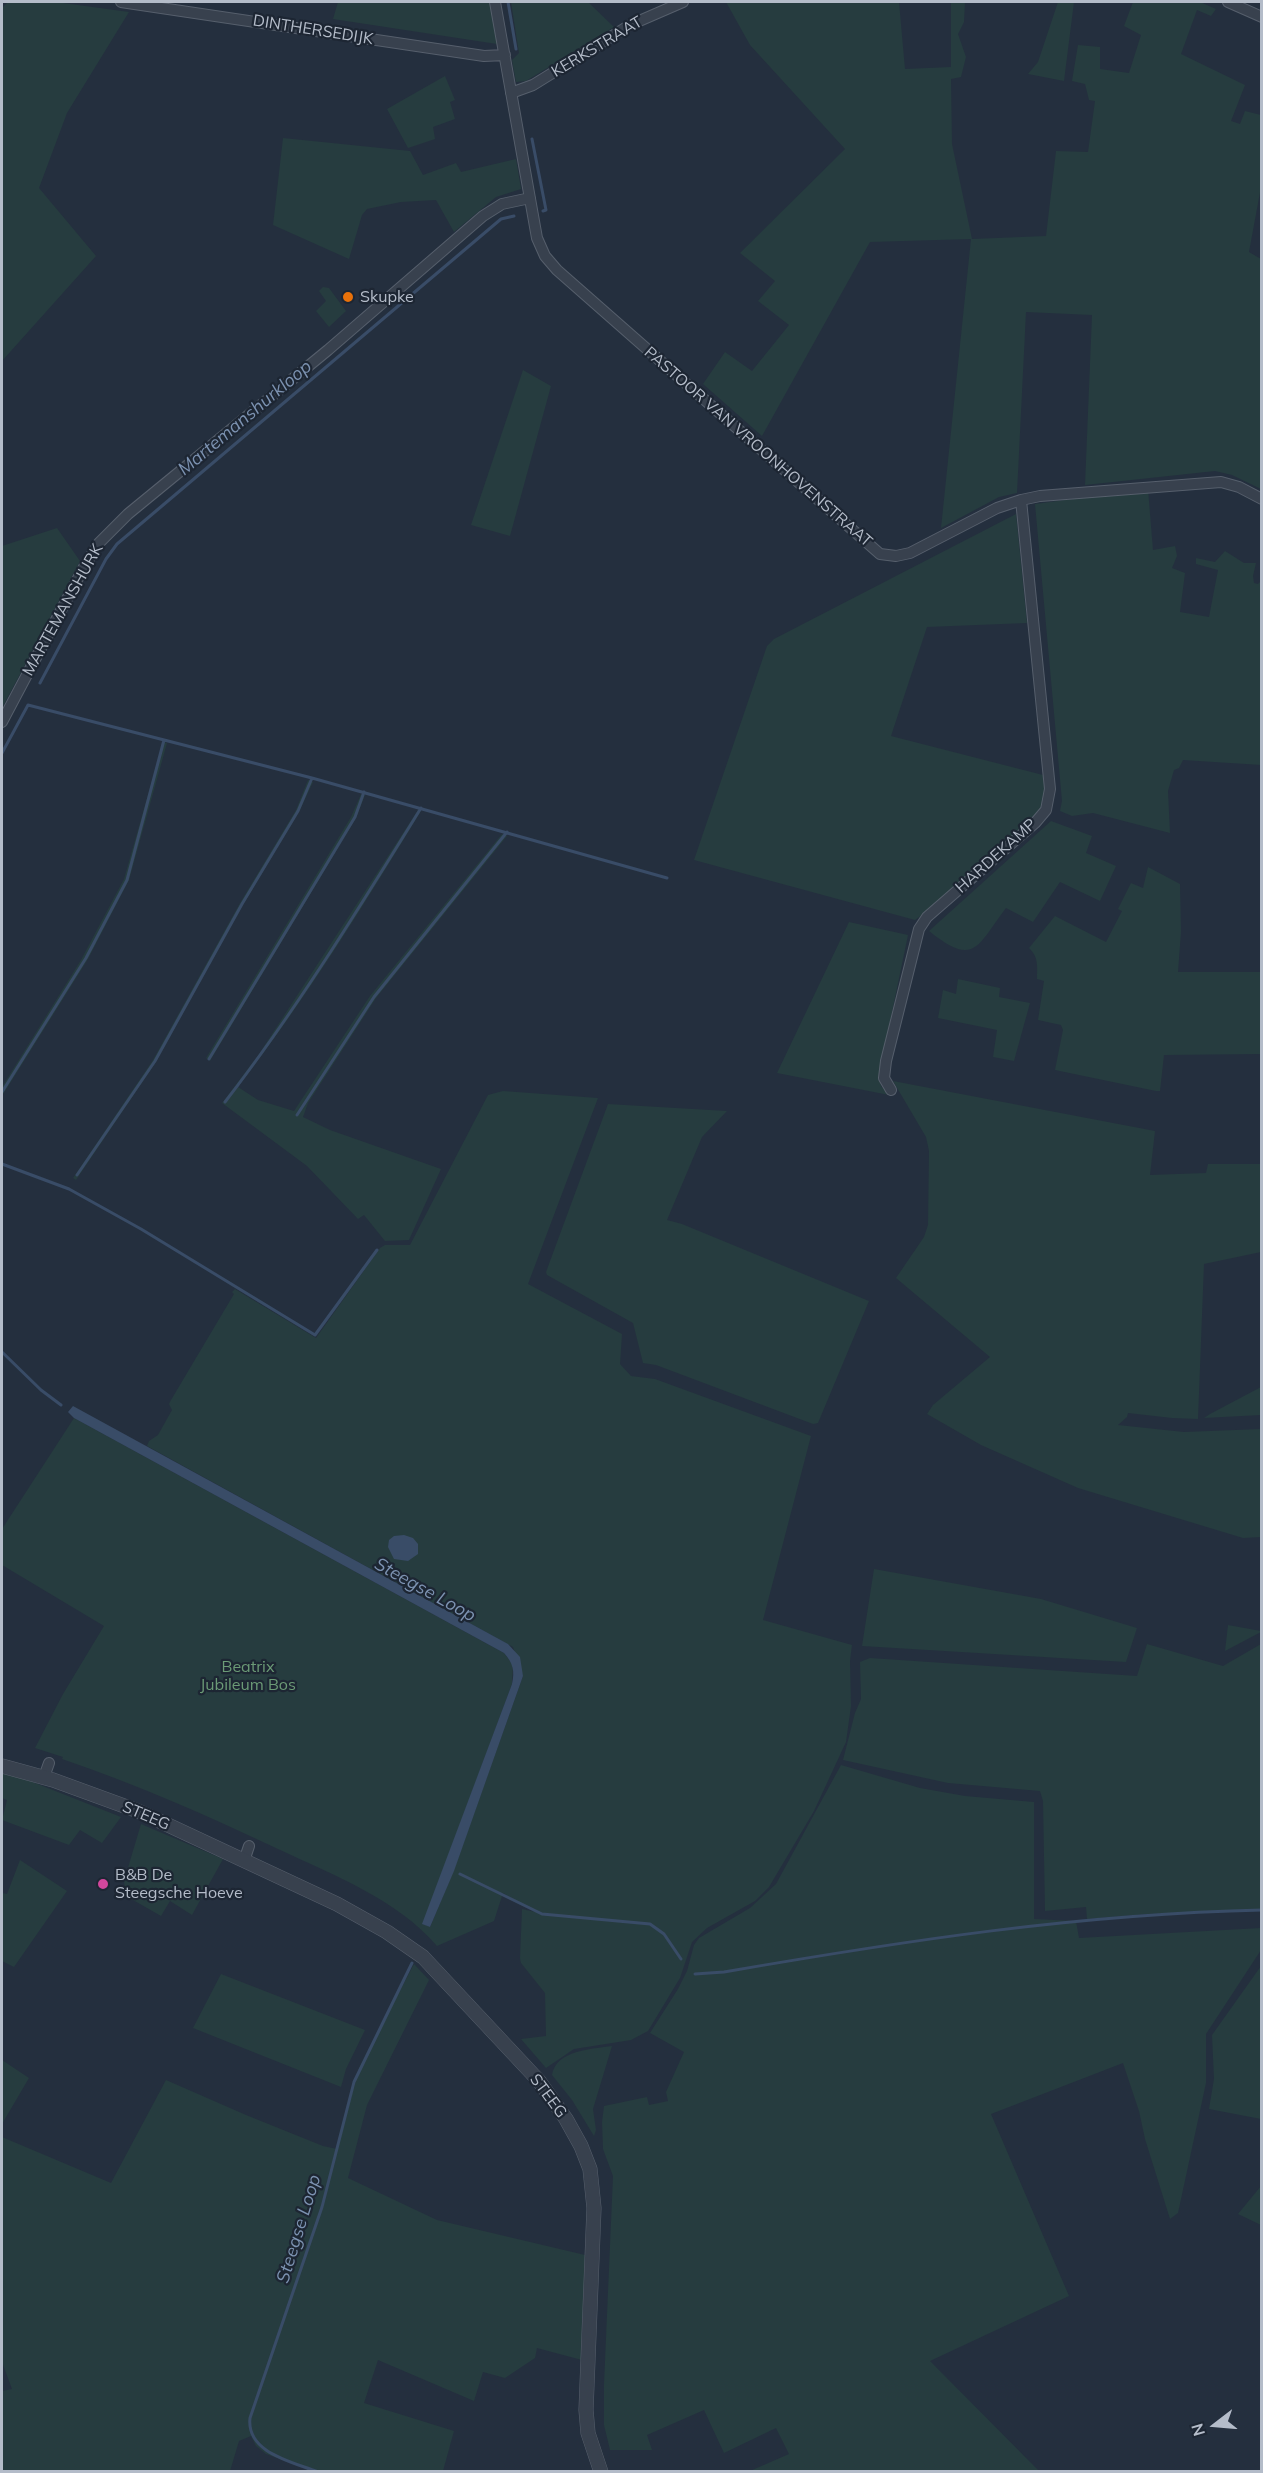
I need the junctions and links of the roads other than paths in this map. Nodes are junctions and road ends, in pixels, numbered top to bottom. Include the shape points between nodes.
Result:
1 (121, 2) edge
2 (495, 2) edge
3 (683, 2) edge
4 (1228, 2) edge
5 (1262, 17) edge
6 (505, 55) junction
7 (511, 93) junction
8 (530, 198) junction
9 (1262, 499) edge
10 (1021, 500) junction
11 (2, 722) edge
12 (891, 1090) dead end
13 (49, 1763) dead end
14 (2, 1766) edge
15 (44, 1777) junction
16 (249, 1846) dead end
17 (244, 1861) junction
18 (601, 2472) edge

1 - 6 street, DINTHERSEDIJK via 484,57
2 - 6 street, PASTOOR VAN VROONHOVENSTRAAT
3 - 7 street, KERKSTRAAT via 630,25 532,85
4 - 5 street
6 - 7 street, PASTOOR VAN VROONHOVENSTRAAT
7 - 8 street, PASTOOR VAN VROONHOVENSTRAAT
8 - 10 street, PASTOOR VAN VROONHOVENSTRAAT via 539,245 552,265 880,554 910,553 997,508
8 - 11 street, MARTEMANSHURK via 502,204 483,216 128,514 99,543
9 - 10 street, PASTOOR VAN VROONHOVENSTRAAT via 1221,482
10 - 12 street, HARDEKAMP via 1049,802 1035,823 927,917 919,929 886,1061 884,1078
13 - 15 street
14 - 15 street, STEEG
15 - 17 street, STEEG via 138,1811
16 - 17 street
17 - 18 street, STEEG via 337,1904 423,1957 543,2076 586,2157 594,2195 586,2410 588,2433

